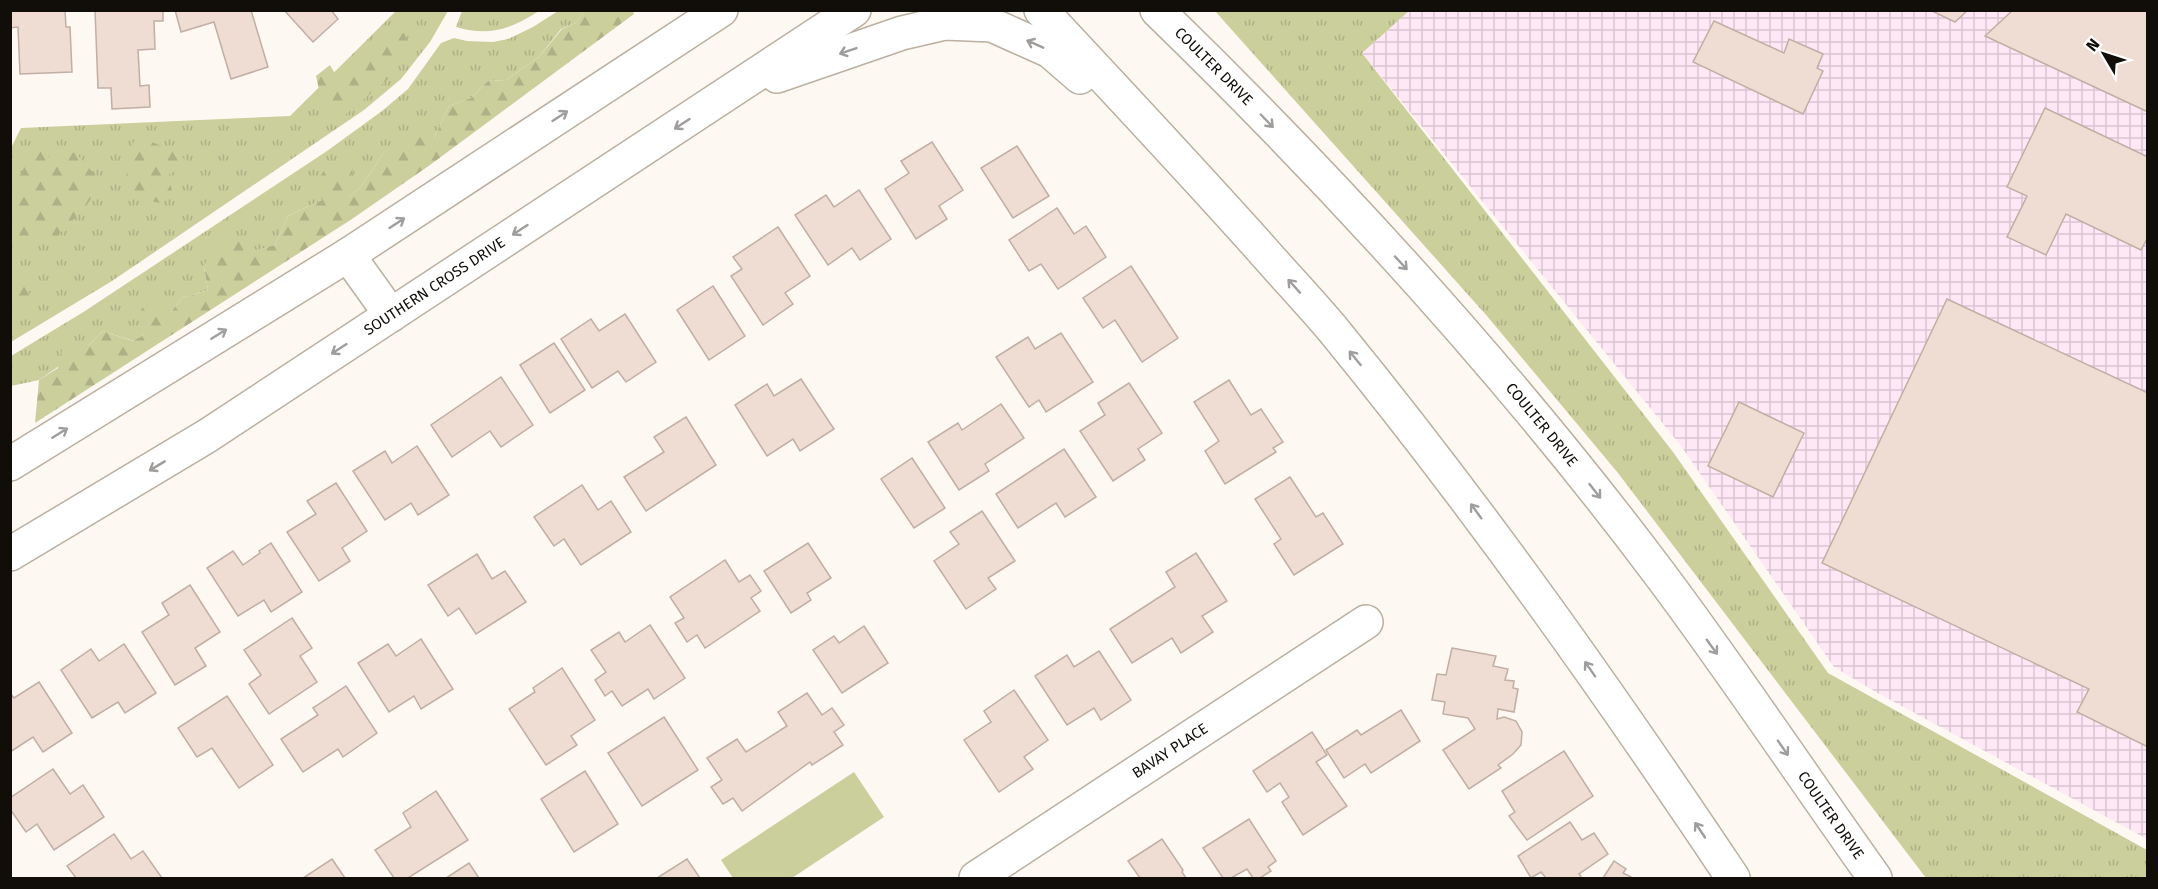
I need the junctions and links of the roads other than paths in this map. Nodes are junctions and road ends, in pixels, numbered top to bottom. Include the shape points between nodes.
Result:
1 (691, 10) edge
2 (721, 10) edge
3 (854, 10) edge
4 (1041, 10) edge
5 (1157, 10) edge
6 (1182, 10) edge
7 (1212, 64) junction
8 (631, 70) junction
9 (731, 92) junction
10 (1194, 173) junction
11 (348, 255) junction
12 (391, 315) junction
13 (10, 464) edge
14 (10, 554) edge
15 (1366, 622) dead end
16 (976, 879) edge
17 (1733, 879) edge
18 (1875, 879) edge

1 - 8 main road
2 - 8 main road
3 - 9 main road, SOUTHERN CROSS DRIVE
4 - 10 main road
5 - 7 main road, COULTER DRIVE
6 - 7 main road
7 -> 18 main road, COULTER DRIVE via 1428,292 1560,447 1659,573
11 -> 8 main road
10 -> 9 main road via 1050,51 992,25 945,23 902,33
9 -> 12 main road, SOUTHERN CROSS DRIVE
17 -> 10 main road via 1566,634 1459,488 1333,330
11 - 12 main road
13 -> 11 main road
12 -> 14 main road, SOUTHERN CROSS DRIVE via 207,436
15 - 16 main road, BAVAY PLACE

